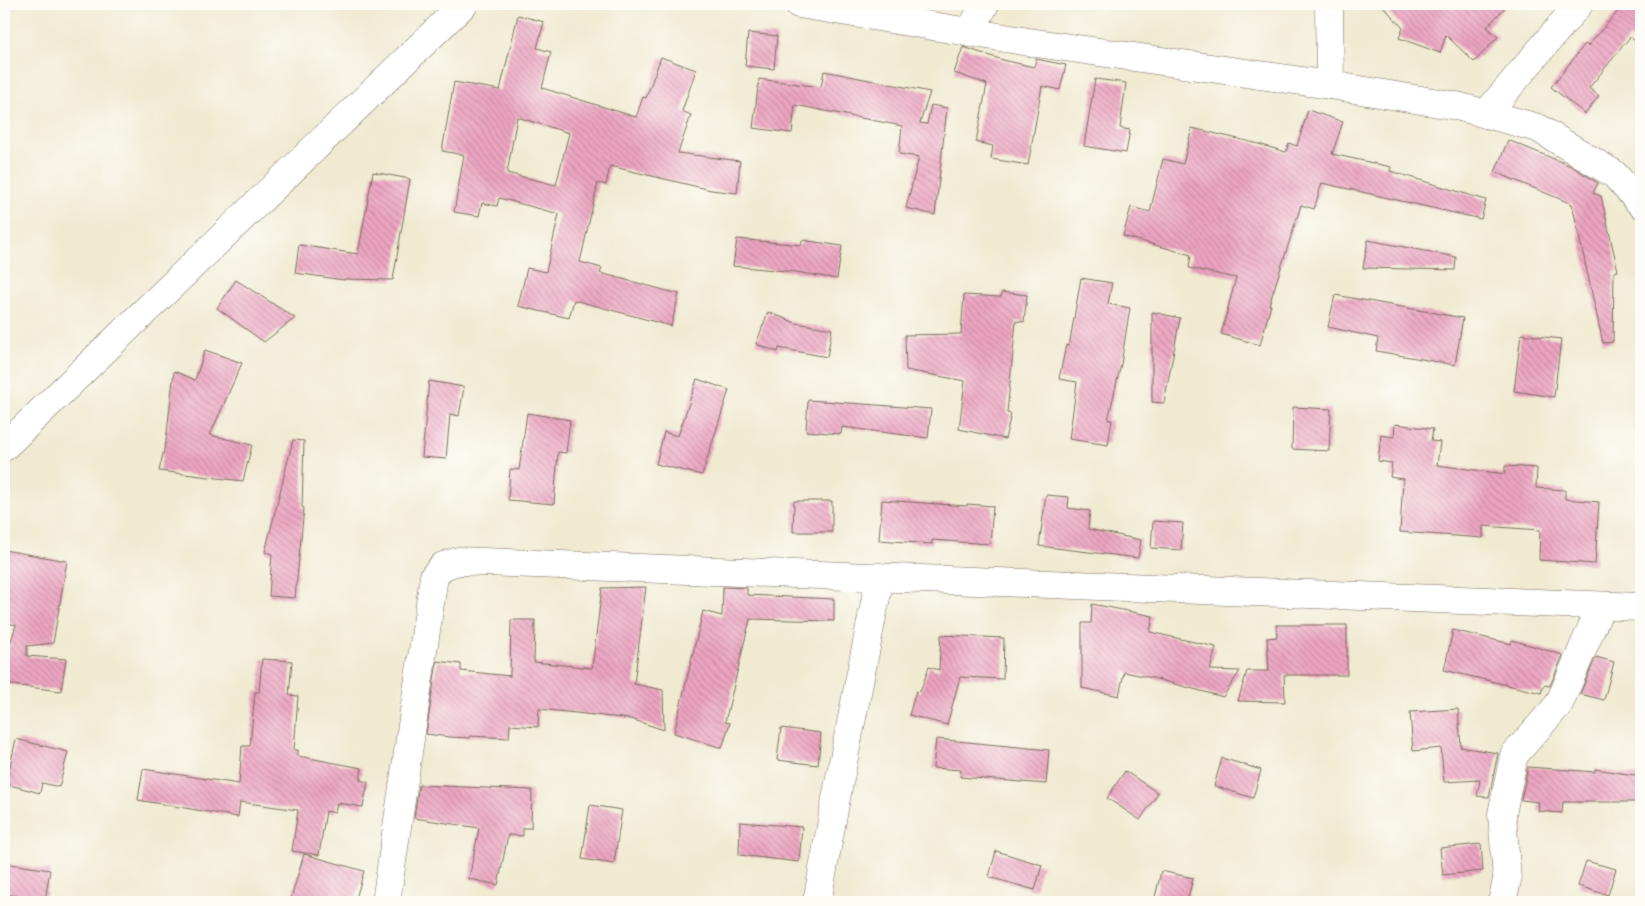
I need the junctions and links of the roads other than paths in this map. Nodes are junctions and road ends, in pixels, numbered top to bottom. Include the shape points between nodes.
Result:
1 (464, 4) edge
2 (799, 4) edge
3 (985, 4) edge
4 (1329, 4) edge
5 (1579, 4) edge
6 (969, 32) junction
7 (1330, 84) junction
8 (1486, 114) junction
9 (1641, 204) edge
10 (4, 447) edge
11 (880, 577) junction
12 (1601, 606) junction
13 (1641, 607) edge
14 (386, 902) edge
15 (818, 902) edge
16 (1502, 902) edge

1 - 10 street
2 - 6 street
3 - 6 street
4 - 7 street
5 - 8 street
6 - 7 street
7 - 8 street
8 - 9 street via 1538,128 1614,174
11 - 12 street
11 - 14 street via 458,561 443,566 434,576
11 - 15 street
12 - 13 street
12 - 16 street via 1559,704 1514,755 1502,814 1507,880

